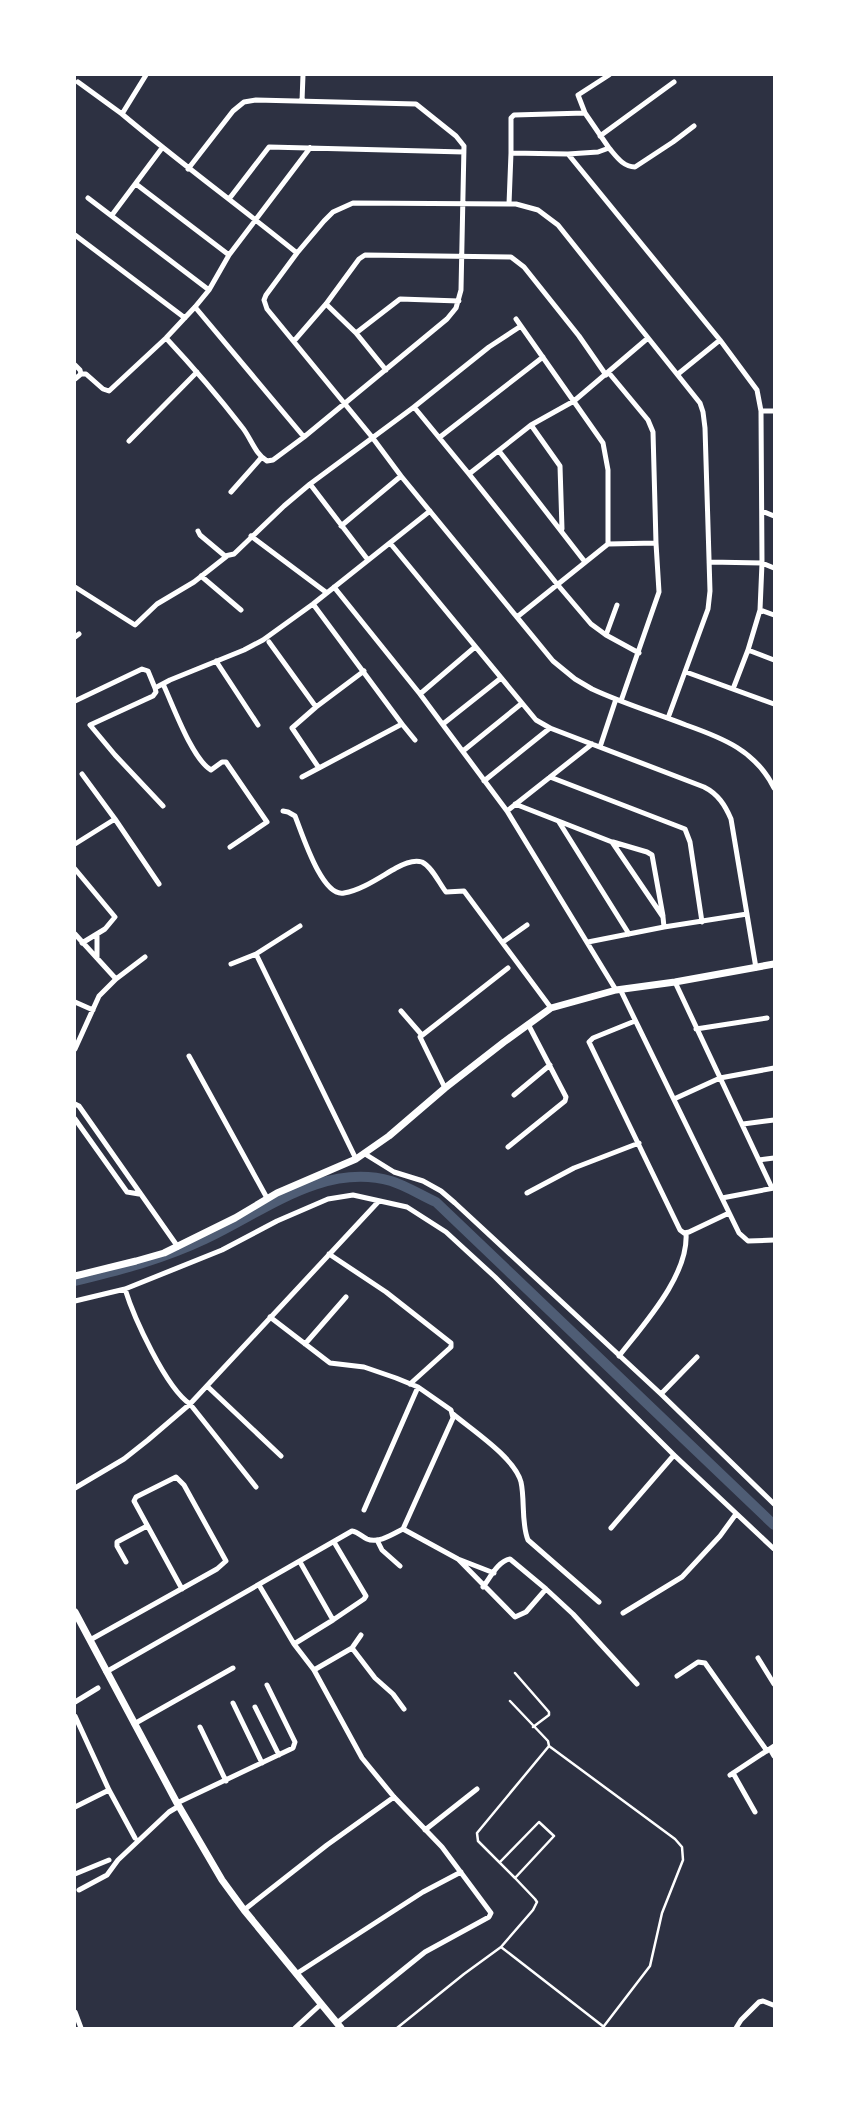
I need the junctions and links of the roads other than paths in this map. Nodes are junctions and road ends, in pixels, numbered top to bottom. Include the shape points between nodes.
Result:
1 (146, 75) edge
2 (303, 75) edge
3 (609, 75) edge
4 (78, 82) dead end
5 (674, 82) dead end
6 (302, 101) junction
7 (585, 112) junction
8 (122, 114) junction
9 (694, 126) dead end
10 (600, 136) junction
11 (162, 148) junction
12 (310, 148) junction
13 (609, 148) junction
14 (464, 152) junction
15 (511, 153) junction
16 (568, 154) junction
17 (188, 169) junction
18 (136, 184) junction
19 (88, 198) dead end
20 (229, 199) junction
21 (463, 203) junction
22 (509, 204) junction
23 (112, 216) junction
24 (256, 220) junction
25 (75, 235) edge
26 (297, 253) junction
27 (461, 255) junction
28 (229, 256) junction
29 (209, 290) junction
30 (459, 301) junction
31 (326, 304) junction
32 (195, 307) junction
33 (185, 318) junction
34 (516, 319) dead end
35 (520, 326) junction
36 (356, 333) junction
37 (166, 338) junction
38 (648, 338) junction
39 (720, 340) junction
40 (294, 341) junction
41 (543, 356) junction
42 (75, 365) edge
43 (386, 370) junction
44 (197, 372) junction
45 (81, 374) junction
46 (607, 374) junction
47 (678, 374) junction
48 (75, 379) edge
49 (574, 402) junction
50 (344, 404) junction
51 (414, 407) junction
52 (761, 411) junction
53 (774, 411) edge
54 (531, 425) junction
55 (304, 437) junction
56 (372, 437) junction
57 (440, 437) junction
58 (129, 441) dead end
59 (499, 451) junction
60 (261, 458) junction
61 (470, 474) junction
62 (401, 476) junction
63 (310, 484) junction
64 (231, 492) dead end
65 (430, 511) junction
66 (762, 511) junction
67 (774, 516) edge
68 (341, 526) junction
69 (562, 530) junction
70 (199, 533) dead end
71 (251, 536) junction
72 (390, 543) junction
73 (656, 543) junction
74 (608, 544) junction
75 (227, 556) junction
76 (368, 560) junction
77 (585, 562) junction
78 (709, 562) junction
79 (762, 563) junction
80 (774, 568) edge
81 (202, 576) junction
82 (557, 584) junction
83 (75, 587) edge
84 (334, 588) junction
85 (327, 593) junction
86 (313, 604) junction
87 (617, 605) dead end
88 (241, 610) dead end
89 (760, 610) junction
90 (774, 615) edge
91 (517, 617) junction
92 (606, 634) junction
93 (269, 642) dead end
94 (476, 647) junction
95 (748, 650) junction
96 (639, 653) junction
97 (774, 660) edge
98 (216, 661) junction
99 (364, 671) junction
100 (686, 672) junction
101 (501, 678) junction
102 (163, 684) junction
103 (155, 688) junction
104 (734, 689) junction
105 (420, 694) junction
106 (75, 700) edge
107 (619, 700) junction
108 (521, 704) junction
109 (774, 704) edge
110 (316, 707) junction
111 (668, 718) junction
112 (402, 724) junction
113 (443, 724) junction
114 (258, 725) dead end
115 (550, 728) junction
116 (415, 740) dead end
117 (592, 744) junction
118 (600, 747) junction
119 (463, 751) junction
120 (319, 768) junction
121 (82, 774) dead end
122 (302, 777) dead end
123 (550, 777) junction
124 (484, 781) junction
125 (774, 788) edge
126 (515, 804) junction
127 (163, 806) dead end
128 (283, 811) dead end
129 (507, 811) junction
130 (115, 819) junction
131 (558, 822) junction
132 (612, 842) junction
133 (75, 844) edge
134 (230, 847) dead end
135 (75, 869) edge
136 (159, 884) dead end
137 (747, 914) junction
138 (663, 917) junction
139 (702, 922) junction
140 (527, 925) dead end
141 (300, 926) dead end
142 (664, 927) junction
143 (75, 934) edge
144 (97, 934) junction
145 (629, 934) junction
146 (503, 942) junction
147 (588, 942) junction
148 (82, 943) junction
149 (256, 954) junction
150 (145, 957) dead end
151 (96, 958) junction
152 (231, 964) dead end
153 (774, 964) edge
154 (508, 968) dead end
155 (756, 968) junction
156 (116, 979) junction
157 (675, 982) junction
158 (618, 989) junction
159 (75, 1002) edge
160 (551, 1008) junction
161 (93, 1010) junction
162 (402, 1011) dead end
163 (767, 1018) dead end
164 (635, 1021) junction
165 (528, 1024) junction
166 (696, 1029) junction
167 (421, 1034) junction
168 (75, 1049) edge
169 (189, 1056) dead end
170 (550, 1065) junction
171 (774, 1068) edge
172 (720, 1078) junction
173 (445, 1088) junction
174 (514, 1095) dead end
175 (674, 1099) junction
176 (75, 1104) edge
177 (75, 1120) edge
178 (774, 1120) edge
179 (743, 1124) junction
180 (639, 1143) junction
181 (508, 1147) dead end
182 (365, 1154) junction
183 (774, 1158) edge
184 (356, 1159) junction
185 (759, 1160) junction
186 (773, 1188) edge
187 (527, 1193) dead end
188 (140, 1194) junction
189 (267, 1198) junction
190 (722, 1198) junction
191 (379, 1201) junction
192 (729, 1213) junction
193 (688, 1232) junction
194 (774, 1240) edge
195 (178, 1247) junction
196 (329, 1254) junction
197 (75, 1276) edge
198 (125, 1289) junction
199 (346, 1297) dead end
200 (75, 1301) edge
201 (270, 1317) junction
202 (305, 1344) junction
203 (619, 1356) junction
204 (697, 1357) dead end
205 (410, 1384) junction
206 (207, 1386) junction
207 (418, 1387) junction
208 (661, 1394) junction
209 (190, 1404) junction
210 (453, 1414) junction
211 (674, 1455) junction
212 (281, 1456) dead end
213 (256, 1487) dead end
214 (75, 1488) edge
215 (774, 1504) edge
216 (364, 1510) dead end
217 (736, 1514) junction
218 (147, 1526) junction
219 (611, 1528) dead end
220 (403, 1529) junction
221 (377, 1540) junction
222 (334, 1542) junction
223 (774, 1550) edge
224 (458, 1559) junction
225 (126, 1562) dead end
226 (300, 1562) junction
227 (400, 1566) dead end
228 (494, 1572) junction
229 (259, 1585) junction
230 (483, 1587) junction
231 (182, 1589) junction
232 (546, 1589) junction
233 (599, 1602) dead end
234 (75, 1612) edge
235 (623, 1614) dead end
236 (333, 1620) junction
237 (361, 1635) dead end
238 (90, 1640) junction
239 (294, 1644) junction
240 (352, 1648) junction
241 (758, 1658) dead end
242 (232, 1668) dead end
243 (314, 1670) junction
244 (106, 1672) junction
245 (515, 1673) dead end
246 (677, 1676) dead end
247 (637, 1684) dead end
248 (774, 1684) edge
249 (267, 1685) dead end
250 (98, 1688) dead end
251 (510, 1701) dead end
252 (75, 1702) edge
253 (233, 1703) dead end
254 (255, 1707) dead end
255 (404, 1709) dead end
256 (75, 1716) edge
257 (134, 1724) junction
258 (200, 1727) dead end
259 (534, 1727) junction
260 (549, 1746) junction
261 (770, 1749) edge
262 (279, 1755) junction
263 (774, 1756) edge
264 (262, 1763) junction
265 (226, 1781) junction
266 (477, 1789) dead end
267 (109, 1790) junction
268 (394, 1797) junction
269 (178, 1805) junction
270 (75, 1807) edge
271 (755, 1812) dead end
272 (425, 1830) junction
273 (135, 1838) dead end
274 (108, 1860) dead end
275 (500, 1862) junction
276 (461, 1872) junction
277 (75, 1874) edge
278 (515, 1878) junction
279 (79, 1890) dead end
280 (244, 1910) junction
281 (501, 1947) junction
282 (296, 1974) junction
283 (320, 2005) junction
284 (774, 2005) edge
285 (75, 2012) edge
286 (339, 2026) edge
287 (604, 2027) edge
288 (82, 2028) edge
289 (295, 2028) edge
290 (397, 2028) edge
291 (736, 2028) edge

1 - 8 street
2 - 6 street
3 - 7 street via 578,95
4 - 8 street
5 - 10 street
6 - 14 street via 416,104 459,139
6 - 17 street via 256,100 241,104
7 - 10 street
7 - 15 street via 514,114
8 - 11 street
9 - 13 street via 635,167 622,162
10 - 13 street
11 - 17 street
11 - 18 street
12 - 14 street
12 - 20 street via 268,147
12 - 24 street
13 - 16 street
14 - 21 street
15 - 16 street
15 - 22 street
16 - 39 street
17 - 20 street
18 - 23 street
18 - 28 street
19 - 23 street
20 - 24 street
21 - 22 street
21 - 26 street via 353,203 333,212
21 - 27 street
22 - 38 street via 538,210 558,225
23 - 29 street
24 - 26 street
24 - 28 street
25 - 33 street
26 - 40 street via 264,300 267,309
27 - 30 street
27 - 31 street via 365,255
27 - 46 street via 511,257 520,263
28 - 29 street
29 - 32 street
30 - 36 street via 400,300
30 - 43 street via 447,319
31 - 36 street
31 - 40 street
32 - 33 street
32 - 55 street
33 - 37 street
34 - 35 street
35 - 41 street
35 - 51 street
36 - 43 street
37 - 44 street
37 - 45 street via 110,391 102,389 86,374
38 - 46 street
38 - 47 street
39 - 47 street
39 - 52 street via 757,390
40 - 50 street
41 - 49 street
41 - 57 street
42 - 45 street
43 - 50 street
44 - 58 street
44 - 60 street via 244,429
45 - 48 street
46 - 49 street
46 - 73 street via 648,420 653,432
47 - 78 street via 703,412
49 - 54 street
49 - 74 street via 606,450
50 - 55 street
50 - 56 street
51 - 56 street
51 - 57 street
52 - 53 street
52 - 66 street
54 - 59 street
54 - 69 street via 560,466
55 - 60 street via 273,460 267,462
56 - 62 street
56 - 63 street
57 - 61 street
59 - 61 street
59 - 69 street
60 - 64 street
61 - 82 street
62 - 65 street
62 - 68 street
63 - 68 street
63 - 71 street
65 - 72 street
65 - 91 street
66 - 67 street
66 - 79 street
68 - 76 street
69 - 77 street
70 - 75 street
71 - 75 street via 236,552
71 - 85 street
72 - 76 street
72 - 94 street
73 - 74 street
73 - 96 street via 659,592
74 - 77 street
75 - 81 street
76 - 84 street
77 - 82 street
78 - 79 street
78 - 100 street via 708,609
79 - 80 street
79 - 89 street
81 - 83 street via 157,604 135,625
81 - 88 street
82 - 91 street
82 - 92 street via 591,624
84 - 85 street
84 - 105 street
85 - 86 street
86 - 98 street via 263,640
86 - 99 street
87 - 92 street
89 - 90 street
89 - 95 street
91 - 107 street via 564,671 584,685
92 - 96 street
93 - 110 street
94 - 101 street
94 - 105 street
95 - 97 street
95 - 104 street
96 - 107 street
98 - 102 street
98 - 114 street
99 - 110 street
99 - 112 street
100 - 104 street
100 - 111 street
101 - 108 street
101 - 113 street
102 - 103 street
102 - 134 street via 184,731 204,764 211,770 226,762 267,822
103 - 106 street via 148,671 142,669
103 - 127 street via 156,692 151,697 90,725
104 - 109 street
105 - 113 street
107 - 111 street
107 - 118 street
108 - 115 street via 536,720
108 - 119 street
110 - 120 street via 292,728
111 - 125 street via 736,745 756,761
112 - 116 street
112 - 120 street
113 - 119 street
115 - 117 street
115 - 124 street
117 - 118 street
117 - 123 street
118 - 137 street via 704,787 720,799 731,819
119 - 124 street
120 - 122 street
121 - 130 street
123 - 126 street
123 - 139 street via 684,829 690,842
124 - 129 street
126 - 129 street
126 - 131 street
128 - 146 street via 295,816 321,878 339,894 409,862 421,862 446,892 464,892
129 - 147 street
130 - 133 street
130 - 136 street
131 - 132 street
131 - 145 street
132 - 138 street
132 - 138 street via 652,855
135 - 144 street via 115,917
137 - 139 street
137 - 155 street
138 - 142 street
139 - 142 street
140 - 146 street
141 - 149 street
142 - 145 street
143 - 148 street
144 - 148 street
144 - 151 street
145 - 147 street
146 - 160 street
147 - 158 street
148 - 151 street
149 - 152 street
149 - 184 street
150 - 156 street
151 - 156 street
153 - 155 street
154 - 167 street
155 - 157 street
156 - 161 street via 99,996
157 - 158 street
157 - 166 street
158 - 160 street
158 - 164 street
159 - 161 street
160 - 165 street
161 - 168 street
162 - 167 street
163 - 166 street
164 - 175 street
164 - 180 street via 589,1042
165 - 170 street
165 - 173 street
166 - 172 street
167 - 173 street via 421,1042
169 - 189 street
170 - 174 street
170 - 181 street via 566,1096 565,1101
171 - 172 street
172 - 175 street
172 - 179 street
173 - 182 street
175 - 190 street
176 - 188 street
177 - 188 street via 127,1192
178 - 179 street
179 - 185 street
180 - 187 street via 574,1168
180 - 193 street via 680,1230
182 - 184 street
182 - 203 street via 394,1172 423,1181 441,1191
183 - 185 street
184 - 189 street
185 - 186 street
186 - 190 street
188 - 195 street
189 - 195 street
190 - 192 street
191 - 196 street
191 - 198 street via 353,1195 328,1199 291,1214 222,1250
191 - 211 street via 407,1208 446,1232
192 - 193 street
192 - 194 street via 745,1240
193 - 203 street via 684,1256 670,1286
195 - 197 street via 136,1262
196 - 201 street
196 - 205 street via 386,1292 451,1343 451,1347
198 - 200 street
198 - 209 street via 148,1343 169,1380
199 - 202 street
201 - 202 street
201 - 206 street
202 - 205 street via 330,1363 364,1368
203 - 208 street
204 - 208 street
205 - 207 street
206 - 209 street
206 - 212 street
207 - 210 street via 446,1405
207 - 216 street
208 - 215 street
209 - 213 street
209 - 214 street via 124,1459
210 - 220 street
210 - 233 street via 492,1445 518,1475 528,1540
211 - 217 street
211 - 219 street
217 - 223 street
217 - 235 street via 682,1577
218 - 225 street via 117,1542
218 - 231 street
218 - 231 street via 134,1500 177,1477 226,1559 222,1566
220 - 221 street
220 - 224 street
221 - 222 street via 367,1539 354,1531
221 - 227 street via 382,1550
222 - 226 street
222 - 236 street via 366,1596
224 - 228 street
224 - 230 street
226 - 229 street
226 - 236 street
228 - 230 street
228 - 232 street via 510,1559
229 - 239 street
229 - 244 street
230 - 232 street via 516,1617 526,1612
231 - 238 street
232 - 247 street
234 - 238 street
236 - 239 street
237 - 240 street
238 - 244 street
239 - 243 street
240 - 243 street
240 - 255 street
241 - 248 street
242 - 257 street
243 - 268 street via 362,1758
244 - 257 street
245 - 259 lane via 549,1712
246 - 261 street via 698,1662 705,1663
249 - 262 street via 295,1742 293,1748
250 - 252 street
251 - 259 lane
253 - 264 street
254 - 262 street
256 - 267 street
257 - 269 street
258 - 265 street
259 - 260 lane
260 - 275 lane via 478,1830 478,1841
260 - 287 lane via 675,1839 683,1851 683,1860 662,1913 650,1966
261 - 263 street
261 - 271 street via 731,1774
262 - 264 street
264 - 265 street
265 - 269 street
266 - 272 street
267 - 270 street
267 - 273 street
268 - 272 street
268 - 280 street
269 - 279 street via 118,1860 107,1875
269 - 280 street via 222,1880
272 - 276 street
274 - 277 street
275 - 278 lane
275 - 278 lane via 539,1822 554,1836
276 - 282 street via 415,1897
276 - 286 street via 489,1909 490,1915 425,1952
278 - 281 lane via 535,1899 536,1906
280 - 282 street
281 - 287 lane
281 - 290 lane
282 - 283 street
283 - 286 street
283 - 289 street
284 - 291 street via 759,2002
285 - 288 street

